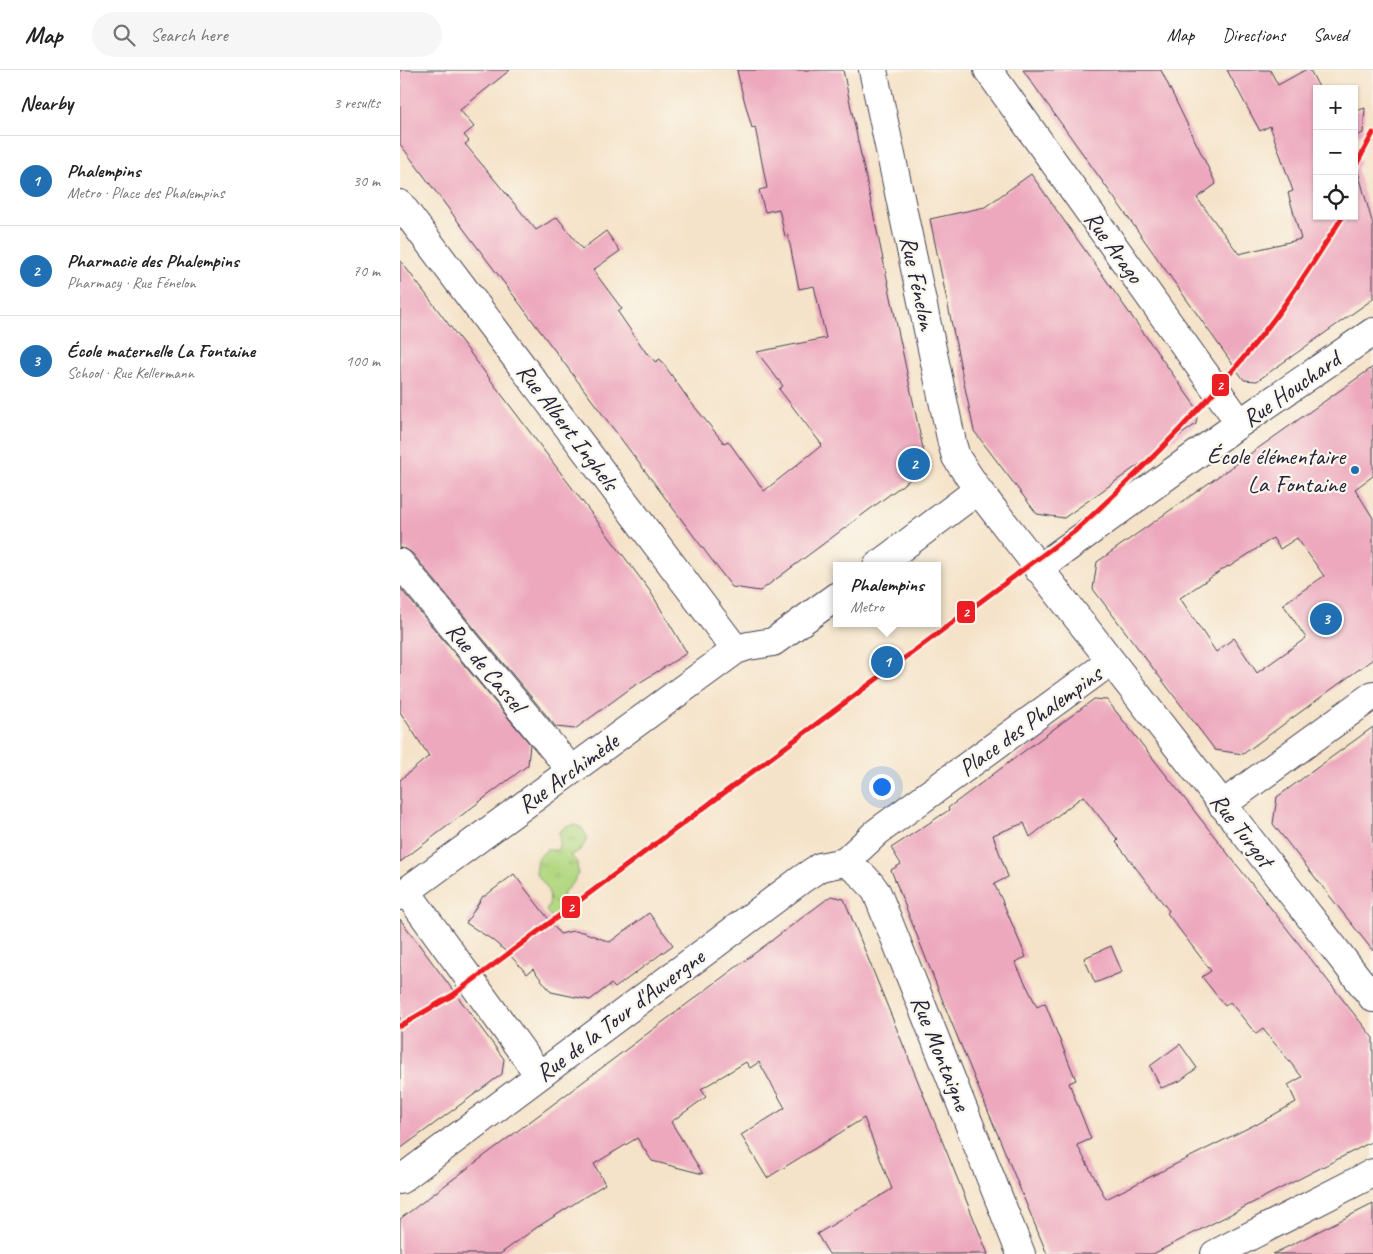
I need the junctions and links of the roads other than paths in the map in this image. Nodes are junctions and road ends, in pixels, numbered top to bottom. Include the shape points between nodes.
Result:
1 (873, 70) edge
2 (988, 70) edge
3 (400, 204) edge
4 (1373, 332) edge
5 (1240, 423) junction
6 (978, 490) junction
7 (882, 562) edge
8 (400, 563) edge
9 (1038, 569) junction
10 (833, 599) edge
11 (736, 650) junction
12 (1110, 662) junction
13 (1373, 695) edge
14 (571, 770) junction
15 (1222, 804) junction
16 (846, 862) junction
17 (403, 894) edge
18 (1373, 998) edge
19 (539, 1075) junction
20 (1373, 1173) edge
21 (400, 1180) edge
22 (1021, 1254) edge
23 (1214, 1254) edge

1 - 6 street, Rue Fénelon via 952,443 956,457
2 - 5 street, Rue Arago
3 - 11 street, Rue Albert Inghels
4 - 5 street, Rue Houchard
5 - 9 street, Rue Houchard
6 - 7 street
6 - 9 street, Place des Phalempins
8 - 14 street, Rue de Cassel
9 - 12 street, Place des Phalempins
10 - 11 street via 773,642
11 - 14 street, Rue Archimède
12 - 15 street, Rue Turgot
12 - 16 street, Place des Phalempins via 877,832
13 - 15 street
14 - 17 street, Rue Archimède
15 - 18 street, Rue Turgot
16 - 19 street, Rue de la Tour d'Auvergne via 814,871
16 - 22 street, Rue Montaigne via 871,883 877,893
17 - 19 street
19 - 21 street, Rue de la Tour d'Auvergne
20 - 23 street

